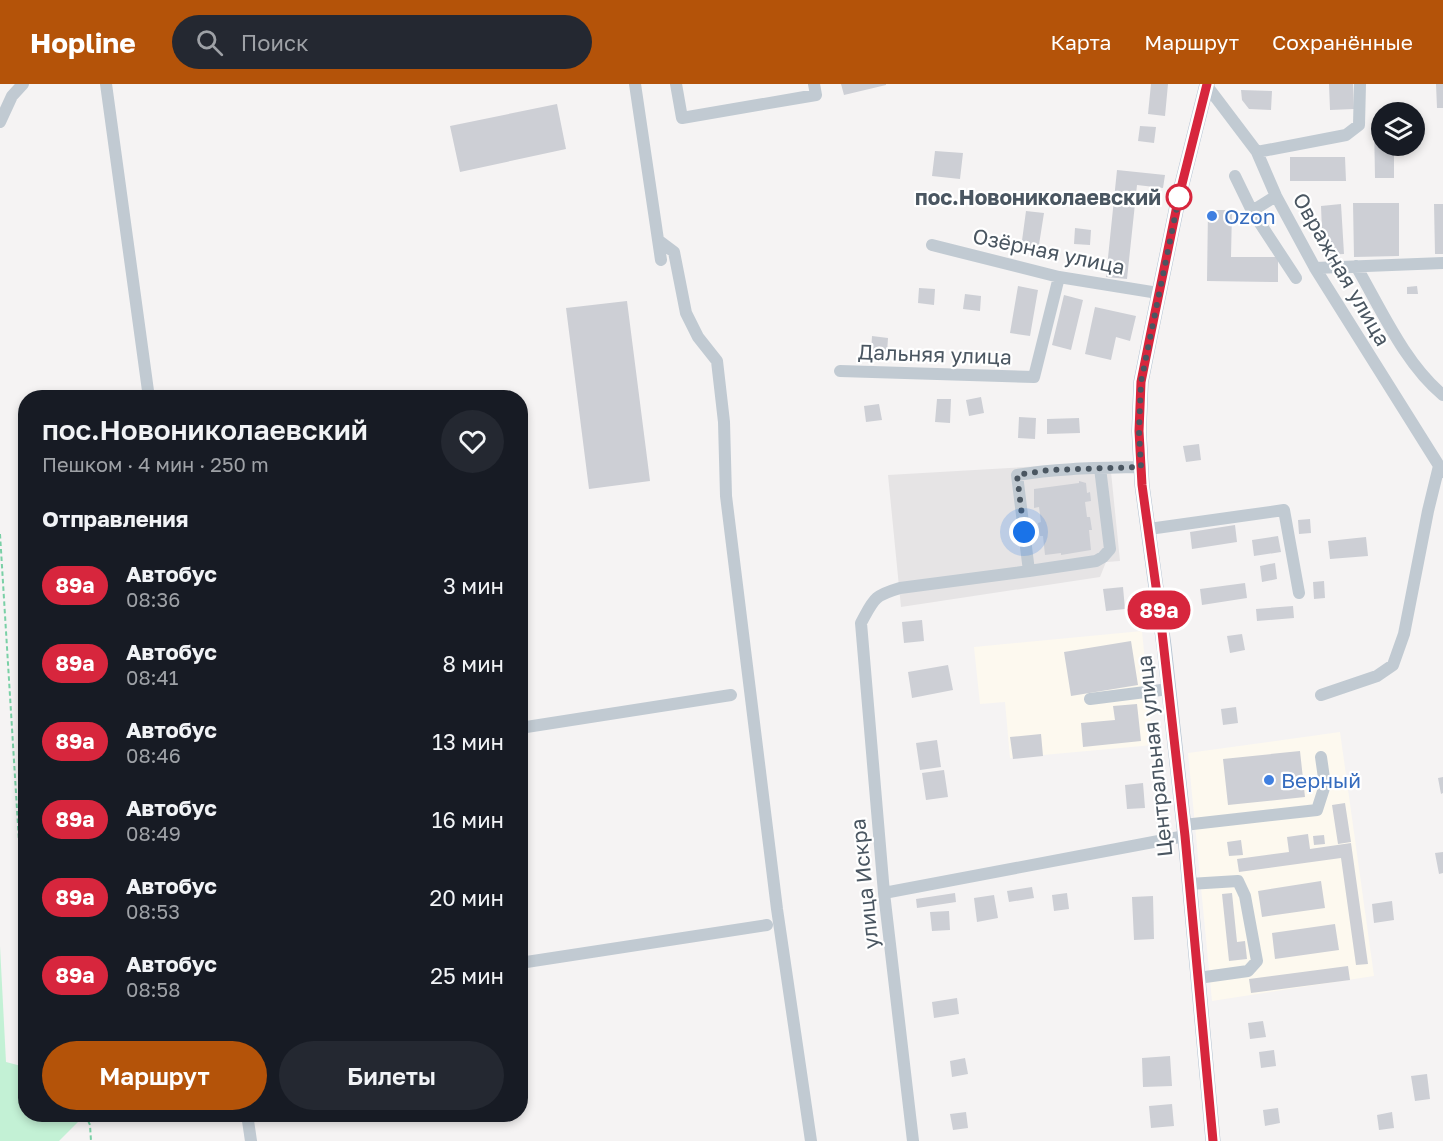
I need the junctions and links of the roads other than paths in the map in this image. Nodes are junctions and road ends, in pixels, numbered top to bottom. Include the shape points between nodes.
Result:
1 (23, 84) edge
2 (106, 84) edge
3 (635, 84) edge
4 (676, 84) edge
5 (814, 84) edge
6 (1360, 84) edge
7 (1207, 85) edge
8 (0, 122) edge
9 (1257, 152) junction
10 (1234, 176) dead end
11 (1276, 196) junction
12 (1252, 211) junction
13 (658, 240) junction
14 (932, 245) dead end
15 (661, 260) dead end
16 (1443, 263) edge
17 (1356, 266) junction
18 (1315, 268) junction
19 (1059, 277) junction
20 (1296, 278) dead end
21 (1158, 293) junction
22 (840, 371) dead end
23 (148, 390) edge
24 (1443, 395) edge
25 (1141, 467) junction
26 (1100, 468) junction
27 (1441, 469) edge
28 (1149, 529) junction
29 (1029, 571) junction
30 (1299, 593) dead end
31 (1168, 689) junction
32 (1321, 694) dead end
33 (731, 695) dead end
34 (1090, 699) dead end
35 (528, 727) edge
36 (1321, 757) dead end
37 (1184, 831) junction
38 (1189, 884) junction
39 (884, 893) junction
40 (767, 925) dead end
41 (528, 962) edge
42 (1198, 978) junction
43 (248, 1122) edge
44 (251, 1141) edge
45 (811, 1141) edge
46 (913, 1141) edge
47 (1213, 1141) edge

1 - 8 street via 12,96
2 - 23 street
3 - 13 street
4 - 5 street via 682,118 816,95
6 - 9 street via 1359,125 1346,135
7 - 9 street, Овражная улица
7 - 21 main road, Центральная улица
9 - 11 street, Овражная улица
10 - 12 street
11 - 12 street
11 - 18 street, Овражная улица
12 - 20 street
13 - 15 street
13 - 45 street via 674,252 686,313 717,361 726,496 777,909
14 - 19 street, Озёрная улица
16 - 17 street
17 - 18 street
17 - 24 street via 1408,354
18 - 27 street, Овражная улица
19 - 21 street, Озёрная улица
19 - 22 street, Дальняя улица via 1034,376
21 - 25 main road, Центральная улица via 1141,382
25 - 26 street
25 - 28 main road, Центральная улица
26 - 29 street via 1110,549 1096,561
26 - 29 street via 1017,475
27 - 32 street via 1428,511 1404,634 1393,665 1377,676
28 - 30 street via 1284,510
28 - 31 main road, Центральная улица
29 - 39 street, улица Искра via 900,588 881,594 861,623
31 - 34 street
31 - 37 main road, Центральная улица
33 - 35 street
36 - 37 street via 1325,785 1317,810
37 - 38 main road, Центральная улица
37 - 39 street
38 - 42 main road, Центральная улица
38 - 42 street via 1238,881 1245,896 1257,961 1248,971
39 - 46 street, улица Искра
40 - 41 street
42 - 47 main road, Центральная улица
43 - 44 street

